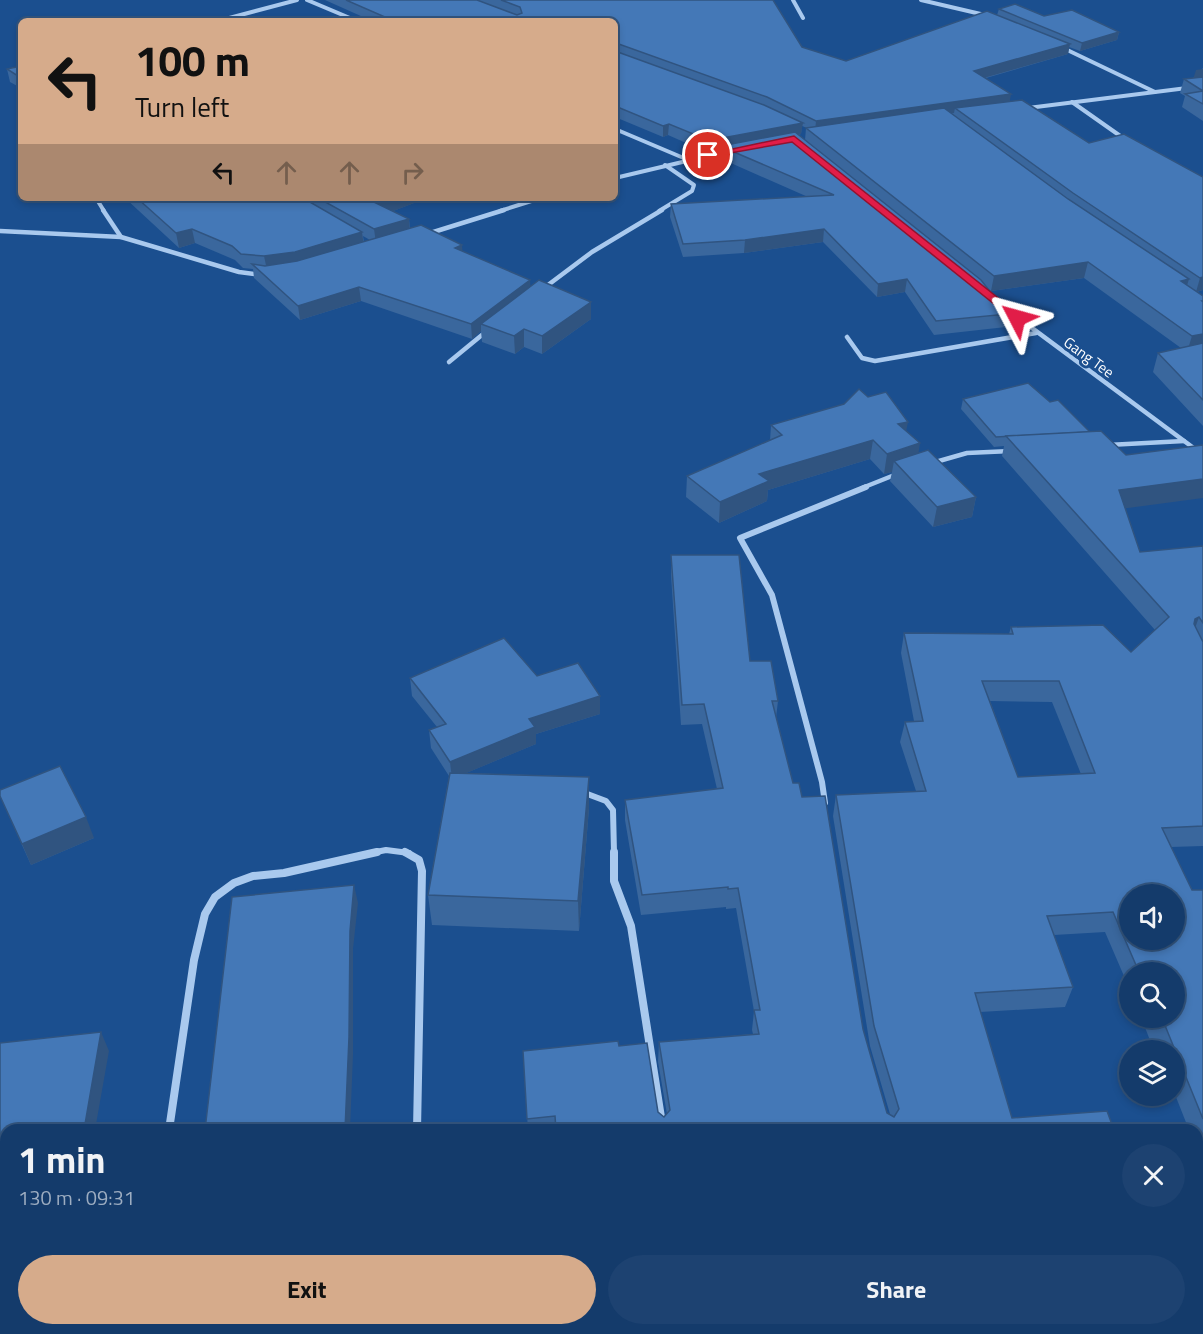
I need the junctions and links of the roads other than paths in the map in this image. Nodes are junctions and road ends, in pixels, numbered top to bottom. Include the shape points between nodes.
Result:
1 (297, 0) edge
2 (307, 0) edge
3 (793, 0) edge
4 (921, 0) edge
5 (988, 16) edge
6 (229, 18) edge
7 (350, 18) edge
8 (803, 18) dead end
9 (1059, 46) edge
10 (1203, 86) edge
11 (1156, 92) junction
12 (1072, 102) junction
13 (1025, 109) edge
14 (618, 130) edge
15 (1134, 145) edge
16 (740, 149) edge
17 (687, 159) junction
18 (665, 165) junction
19 (618, 177) edge
20 (98, 201) edge
21 (532, 201) edge
22 (0, 231) edge
23 (121, 237) junction
24 (418, 237) edge
25 (267, 275) edge
26 (540, 290) edge
27 (989, 296) edge
28 (496, 324) edge
29 (1036, 333) junction
30 (846, 337) dead end
31 (449, 362) dead end
32 (1184, 441) junction
33 (1104, 445) edge
34 (1024, 450) edge
35 (1203, 455) edge
36 (924, 466) edge
37 (902, 472) edge
38 (573, 790) edge
39 (827, 816) edge
40 (170, 1124) edge
41 (417, 1124) edge
42 (662, 1124) edge

1 - 6 street
2 - 7 street
3 - 8 street
4 - 5 street
9 - 11 street
10 - 11 street
11 - 12 street
12 - 13 street
12 - 15 street
14 - 17 street
16 - 17 street
17 - 18 street
18 - 19 street
18 - 26 street via 694,185 692,191 592,252
20 - 23 street
21 - 24 street
22 - 23 street
23 - 25 street via 239,272
27 - 29 street, Gang Tee
28 - 31 street
29 - 30 street via 875,361 862,358
29 - 32 street, Gang Tee
32 - 33 street
32 - 35 street, Gang Tee
34 - 36 street via 967,453
37 - 39 street via 740,538 772,595 822,782
38 - 42 street via 606,801 613,810 614,881 631,927
40 - 41 street via 194,960 206,914 215,897 234,883 253,876 284,873 386,850 413,855 422,871

